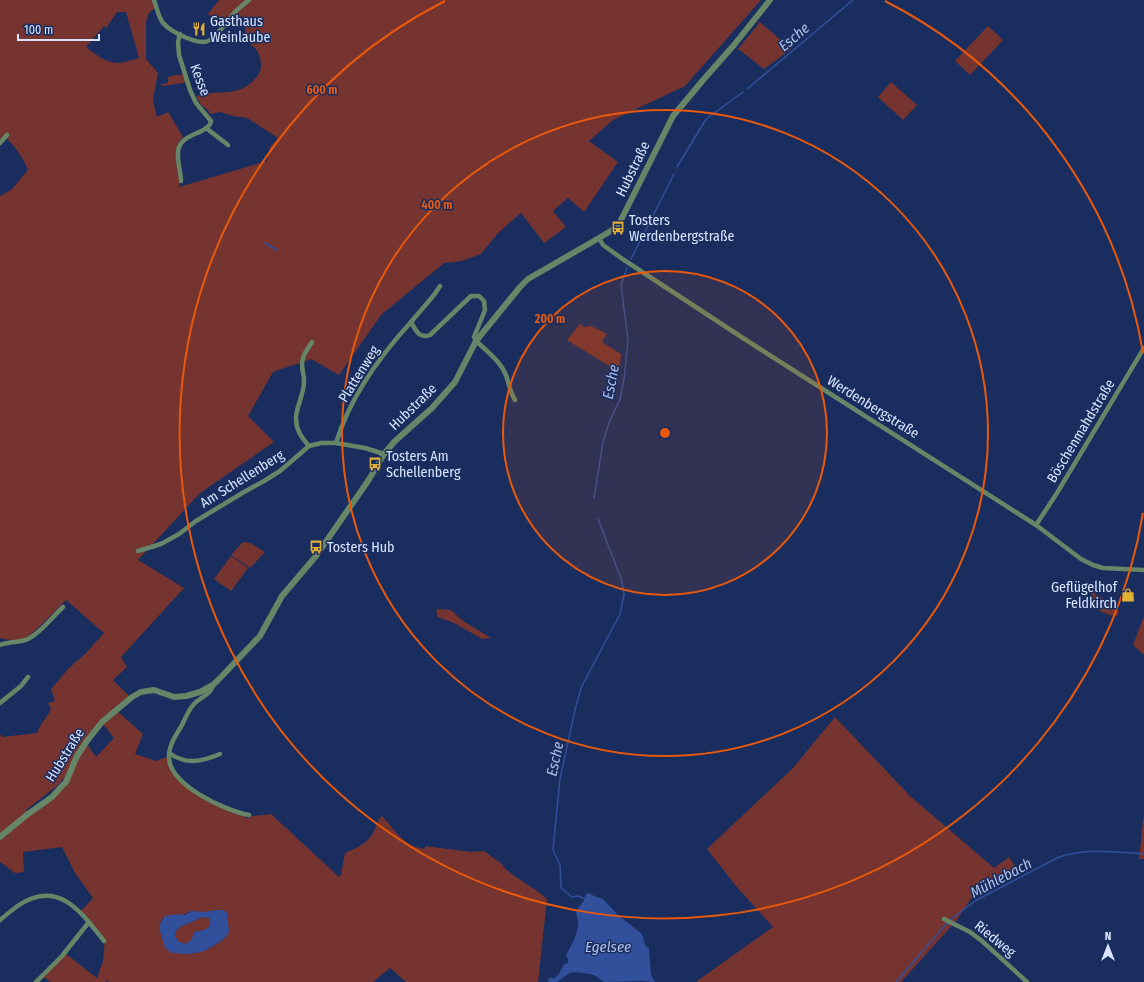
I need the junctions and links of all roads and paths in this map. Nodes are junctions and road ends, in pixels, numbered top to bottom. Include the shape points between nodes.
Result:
1 (154, 0) edge
2 (249, 0) edge
3 (770, 0) edge
4 (180, 34) junction
5 (206, 128) junction
6 (7, 135) dead end
7 (0, 143) edge
8 (228, 145) dead end
9 (182, 181) dead end
10 (599, 238) junction
11 (440, 286) dead end
12 (410, 322) junction
13 (476, 341) junction
14 (312, 342) dead end
15 (1144, 348) edge
16 (515, 400) dead end
17 (336, 443) junction
18 (309, 446) junction
19 (384, 454) junction
20 (1036, 525) junction
21 (138, 551) dead end
22 (1144, 570) edge
23 (63, 607) dead end
24 (0, 645) edge
25 (28, 677) dead end
26 (213, 685) junction
27 (0, 703) edge
28 (169, 753) junction
29 (220, 754) dead end
30 (249, 815) dead end
31 (0, 837) edge
32 (0, 920) edge
33 (948, 921) dead end
34 (89, 922) junction
35 (104, 941) dead end
36 (36, 982) edge
37 (1028, 982) edge

1 - 4 street via 163,22
2 - 4 street via 210,40 203,43
3 - 10 street, Hubstraße via 673,116 625,214 614,229
4 - 5 street, Kesse via 179,55 193,99 211,121
5 - 8 street
5 - 9 street via 179,146
6 - 7 street
10 - 13 street, Hubstraße via 528,279
10 - 20 street, Werdenbergstraße via 603,245 624,260
11 - 12 street, Plattenweg
12 - 13 street via 419,335 430,335 471,296 479,296 484,301 484,310 474,337
12 - 17 street, Plattenweg via 379,360 363,386 340,429
13 - 16 street via 500,364
13 - 19 street, Hubstraße via 455,382
14 - 18 street via 303,358 302,397 295,418 300,434
15 - 20 street, Böschenmahdstraße
17 - 18 street
17 - 19 street
18 - 21 street, Am Schellenberg via 280,471 196,521 179,534
19 - 26 street, Hubstraße via 316,556 282,596 260,636
20 - 22 street, Werdenbergstraße via 1081,560 1093,565 1103,568
23 - 24 street via 28,640
25 - 27 street
26 - 28 street via 212,690 194,704
26 - 31 street, Hubstraße via 186,696 174,697 154,690 141,692 132,697 102,722 90,736 77,756 66,782 52,797
28 - 29 street via 176,758 194,761 206,760
28 - 30 street via 173,771 190,788 217,804
32 - 34 street via 19,905 45,896 66,900
33 - 37 street, Riedweg via 982,941
34 - 35 street
34 - 36 street via 62,956

